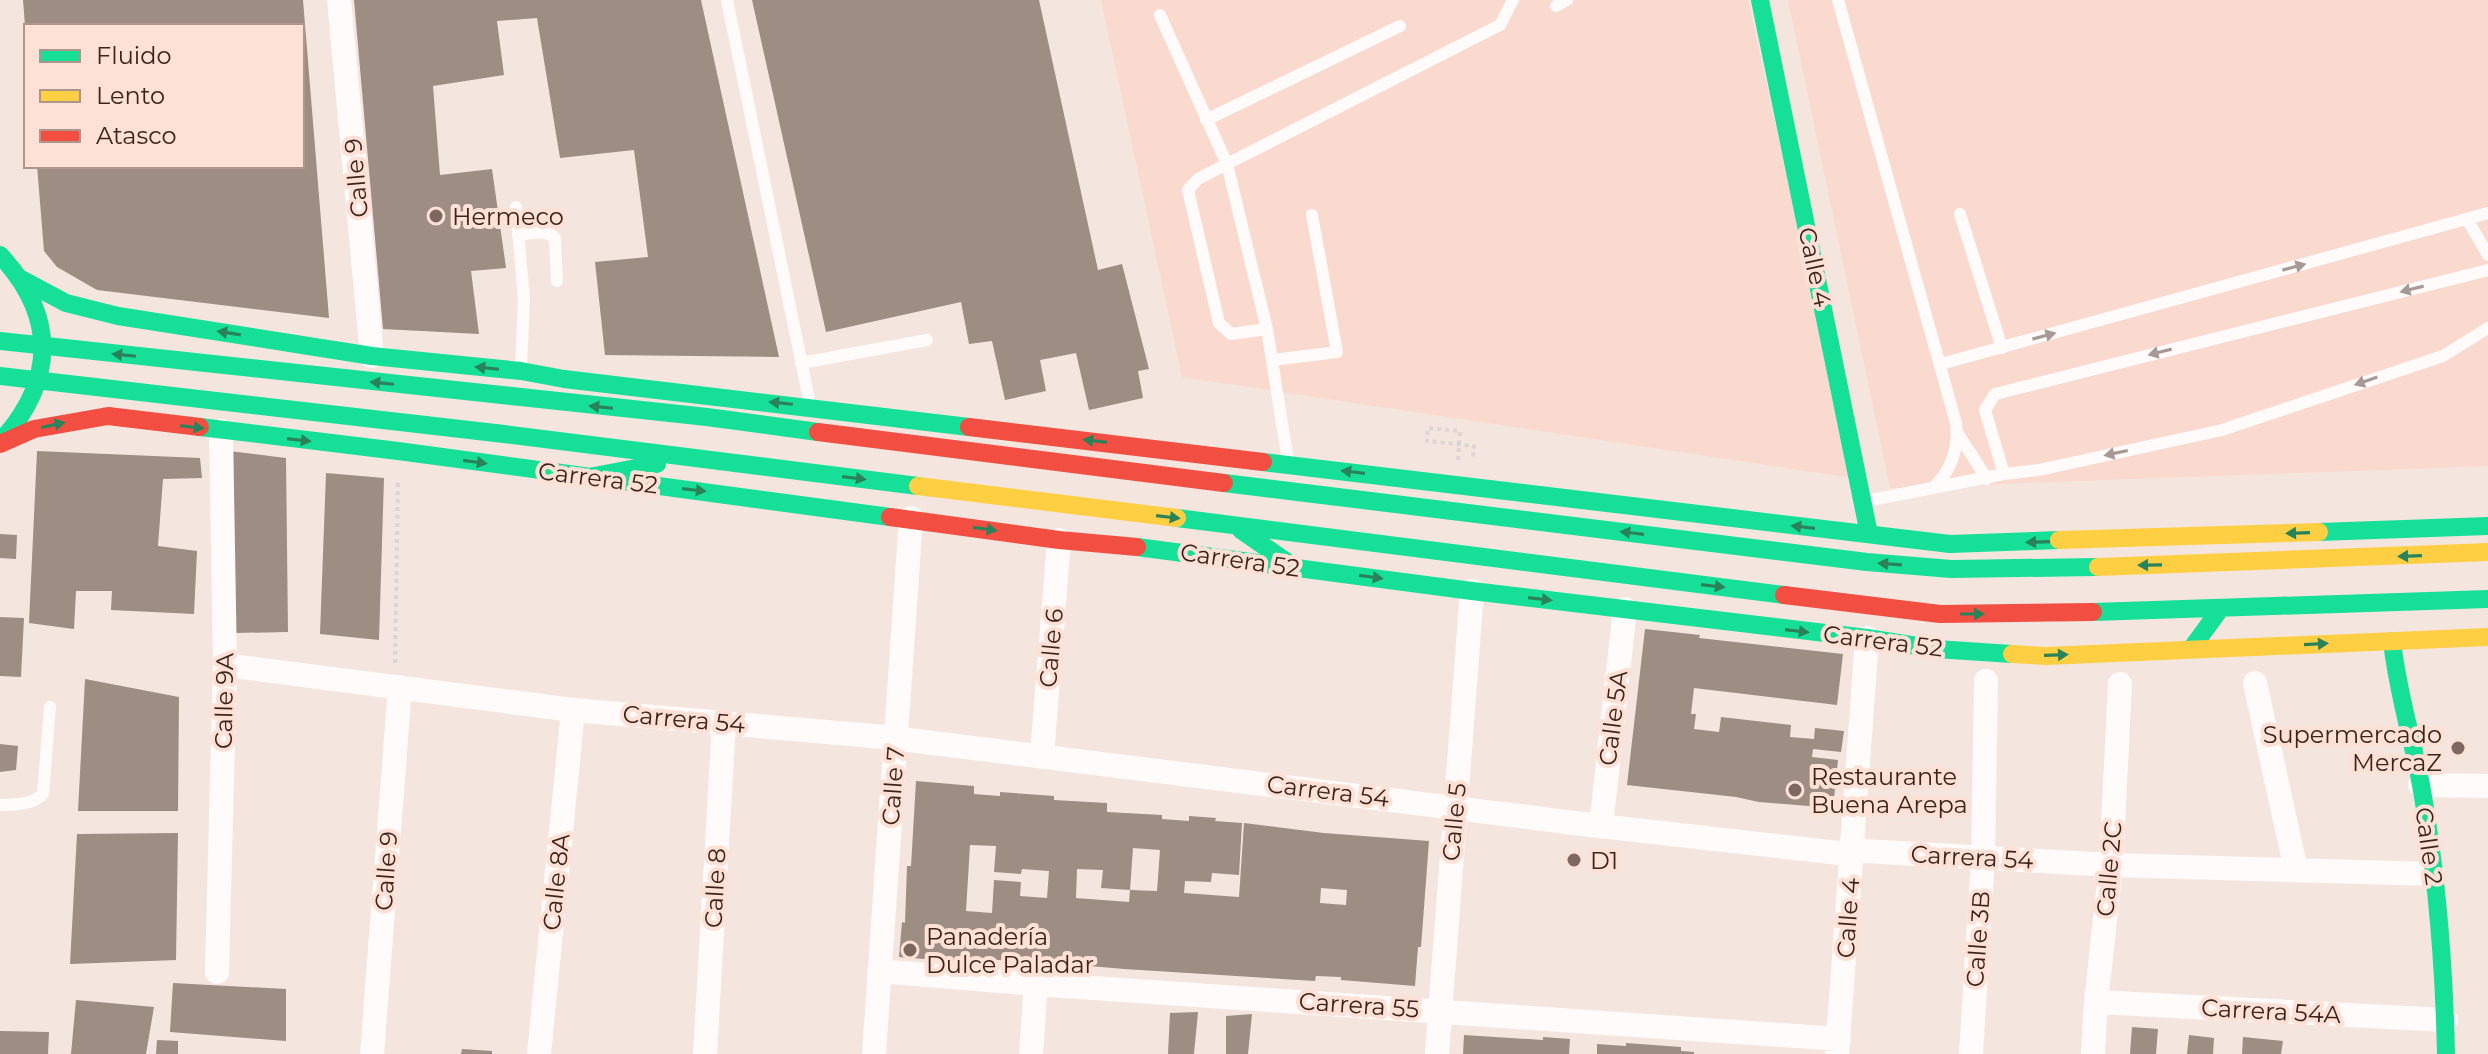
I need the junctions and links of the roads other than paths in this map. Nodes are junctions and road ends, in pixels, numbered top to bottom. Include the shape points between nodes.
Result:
1 (339, 0) edge
2 (727, 0) edge
3 (1513, 0) edge
4 (1760, 0) edge
5 (1838, 0) edge
6 (1160, 15) dead end
7 (1400, 26) dead end
8 (1206, 120) junction
9 (1227, 164) junction
10 (516, 207) dead end
11 (2488, 213) edge
12 (1960, 214) dead end
13 (1312, 215) dead end
14 (2467, 219) junction
15 (518, 235) junction
16 (0, 255) edge
17 (2488, 255) edge
18 (2488, 270) edge
19 (21, 279) junction
20 (557, 281) dead end
21 (118, 316) junction
22 (2488, 328) edge
23 (1267, 329) junction
24 (927, 340) dead end
25 (0, 341) edge
26 (2002, 348) junction
27 (372, 356) junction
28 (1273, 360) junction
29 (801, 363) junction
30 (1941, 364) junction
31 (521, 371) junction
32 (0, 376) edge
33 (564, 379) junction
34 (811, 407) junction
35 (108, 416) junction
36 (707, 417) junction
37 (989, 428) junction
38 (221, 431) junction
39 (1957, 432) junction
40 (0, 443) edge
41 (962, 451) junction
42 (694, 457) junction
43 (1289, 465) junction
44 (2004, 474) junction
45 (589, 477) junction
46 (1987, 479) junction
47 (1930, 490) junction
48 (1863, 501) junction
49 (911, 518) junction
50 (1235, 526) junction
51 (2488, 526) edge
52 (1869, 534) junction
53 (2230, 535) junction
54 (1059, 540) junction
55 (2488, 552) edge
56 (2249, 562) junction
57 (1294, 567) junction
58 (1472, 591) junction
59 (2488, 599) edge
60 (2221, 608) junction
61 (1625, 609) junction
62 (2488, 637) edge
63 (1867, 638) junction
64 (2392, 641) junction
65 (2191, 649) junction
66 (225, 665) junction
67 (1986, 681) dead end
68 (2255, 683) dead end
69 (2120, 684) dead end
70 (397, 686) junction
71 (50, 707) dead end
72 (573, 710) junction
73 (724, 722) junction
74 (896, 739) junction
75 (1042, 756) junction
76 (2420, 785) junction
77 (2488, 786) edge
78 (0, 805) edge
79 (1455, 807) junction
80 (1601, 826) junction
81 (1852, 852) junction
82 (1983, 859) junction
83 (2111, 865) junction
84 (2296, 870) junction
85 (2433, 874) junction
86 (879, 971) junction
87 (217, 972) dead end
88 (1036, 984) junction
89 (2096, 1002) junction
90 (1439, 1011) junction
91 (2446, 1020) junction
92 (1838, 1047) edge
93 (372, 1054) edge
94 (539, 1054) edge
95 (705, 1054) edge
96 (874, 1054) edge
97 (1031, 1054) edge
98 (1437, 1054) edge
99 (1971, 1054) edge
100 (2093, 1054) edge
101 (2446, 1054) edge

1 - 27 street, Calle 9
2 - 29 lane
3 - 9 lane via 1500,25
4 - 48 street, Calle 4
5 - 30 lane
6 - 8 lane
7 - 8 lane
8 - 9 lane
9 - 23 lane
9 - 23 lane via 1188,190 1219,323 1231,334
10 - 15 lane
11 - 14 lane
12 - 26 lane
13 - 28 lane via 1337,352
14 - 17 lane
26 -> 14 lane
15 - 20 lane via 555,238
15 - 31 lane via 524,299
16 - 19 street
18 -> 44 lane via 1995,394 1985,410
19 - 21 street via 66,303
19 - 40 street via 35,306 42,366 34,396
27 -> 21 street
21 - 35 street via 92,353 89,375 96,402
22 -> 44 lane via 2443,356 2222,430
23 - 28 lane
24 - 29 lane
36 -> 25 street
26 - 30 lane
31 -> 27 street
28 - 43 lane
29 - 34 lane
30 - 39 lane
31 - 33 street
32 - 42 street, Carrera 52
34 -> 33 street
33 - 36 street
34 - 37 street
35 -> 38 street, Carrera 52
40 -> 35 street, Carrera 52 via 34,429
36 - 41 street
37 - 41 street
43 -> 37 street
38 -> 45 street, Carrera 52
38 - 66 street, Calle 9A
39 - 46 lane
39 - 47 lane via 1952,465
56 -> 41 street via 1951,569 1867,562
42 - 45 street
42 -> 50 street, Carrera 52
52 -> 43 street
44 - 46 lane
45 -> 49 street, Carrera 52
46 - 47 lane
47 - 48 lane
48 - 52 street, Calle 4
49 -> 54 street, Carrera 52
49 - 74 street, Calle 7
50 - 57 street
50 -> 60 street, Carrera 52 via 1940,614
51 -> 53 street
53 -> 52 street via 1950,544
53 - 56 street
54 - 57 street, Carrera 52
54 - 75 street, Calle 6
55 -> 56 street
57 -> 58 street, Carrera 52
58 -> 61 street, Carrera 52
58 - 79 street, Calle 5
59 - 60 street, Carrera 52
60 - 65 street
61 -> 63 street, Carrera 52
61 - 80 street, Calle 5A
62 - 64 street, Carrera 52
63 -> 65 street, Carrera 52 via 1936,649 2046,656
63 - 81 street, Calle 4
65 -> 64 street, Carrera 52
64 - 76 street, Calle 2
66 - 70 street, Carrera 54
66 - 87 street, Calle 9A
67 - 82 street, Calle 3B
68 - 84 street
69 - 83 street, Calle 2C
70 - 72 street, Carrera 54
70 - 93 street, Calle 9
71 - 78 lane via 43,794 27,804
72 - 73 street, Carrera 54
72 - 94 street, Calle 8A
73 - 74 street, Carrera 54
73 - 95 street, Calle 8
74 - 75 street, Carrera 54
74 - 86 street, Calle 7
75 - 79 street, Carrera 54
76 - 77 street
76 - 85 street, Calle 2
79 - 80 street, Carrera 54
79 - 90 street, Calle 5
80 - 81 street, Carrera 54
81 - 82 street, Carrera 54
81 - 92 street, Calle 4
82 - 83 street, Carrera 54
82 - 99 street, Calle 3B
83 - 84 street, Carrera 54
83 - 89 street, Calle 2C
84 - 85 street, Carrera 54
85 - 91 street, Calle 2
86 - 88 street, Carrera 55
86 - 96 street, Calle 7
88 - 90 street, Carrera 55
88 - 97 street
89 - 91 street, Carrera 54A
89 - 100 street, Calle 2C
90 - 92 street, Carrera 55
90 - 98 street, Calle 5
91 - 101 street, Calle 2

